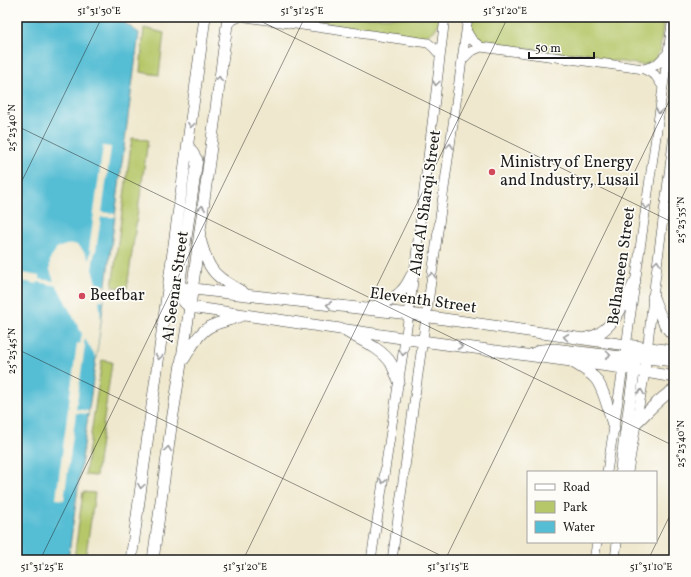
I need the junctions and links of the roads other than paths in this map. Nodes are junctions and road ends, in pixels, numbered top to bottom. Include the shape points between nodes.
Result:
1 (205, 17) edge
2 (239, 17) edge
3 (246, 17) edge
4 (445, 17) edge
5 (468, 17) edge
6 (673, 17) edge
7 (227, 21) edge
8 (466, 30) junction
9 (442, 33) junction
10 (428, 43) junction
11 (481, 47) junction
12 (668, 54) junction
13 (440, 55) junction
14 (462, 60) junction
15 (644, 69) junction
16 (663, 87) junction
17 (674, 135) edge
18 (199, 236) junction
19 (415, 270) junction
20 (635, 282) junction
21 (174, 286) junction
22 (192, 289) junction
23 (248, 295) junction
24 (653, 297) junction
25 (190, 307) junction
26 (368, 309) junction
27 (409, 314) junction
28 (244, 315) junction
29 (426, 317) junction
30 (341, 329) junction
31 (674, 336) edge
32 (405, 338) junction
33 (585, 339) junction
34 (422, 341) junction
35 (626, 345) junction
36 (674, 351) edge
37 (529, 356) junction
38 (572, 361) junction
39 (637, 361) junction
40 (674, 361) edge
41 (181, 365) junction
42 (674, 377) edge
43 (399, 381) junction
44 (674, 390) edge
45 (636, 423) junction
46 (614, 429) junction
47 (607, 471) edge
48 (621, 471) edge
49 (628, 471) edge
50 (597, 543) edge
51 (618, 543) edge
52 (131, 560) edge
53 (152, 560) edge
54 (371, 560) edge
55 (392, 560) edge
56 (594, 560) edge
57 (615, 560) edge

1 -> 21 street, Al Seenar Street via 188,145 197,160
2 - 7 street
3 - 10 street
4 - 9 street, Alad Al Sharqi Street
5 - 8 street, Alad Al Sharqi Street
6 - 12 street, Belhaneen Street
18 -> 7 street, Al Seenar Street
8 - 11 street via 472,40
8 - 14 street, Alad Al Sharqi Street
9 - 10 street
9 - 13 street, Alad Al Sharqi Street
10 - 13 street
11 - 14 street via 470,52
11 - 15 street
12 - 15 street via 656,65
12 - 16 street, Belhaneen Street
13 -> 19 street, Alad Al Sharqi Street
29 -> 14 street, Alad Al Sharqi Street
15 - 16 street via 654,75
16 -> 20 street, Belhaneen Street
24 -> 17 street, Belhaneen Street
18 - 22 street, Al Seenar Street
18 - 23 street via 214,273
19 - 26 street via 398,294
19 - 27 street, Alad Al Sharqi Street
20 - 33 street via 610,325
20 - 35 street, Belhaneen Street
21 - 22 street, Eleventh Street
21 - 25 street via 185,304
21 -> 52 street, Al Seenar Street
22 - 23 street, Eleventh Street
22 - 25 street, Al Seenar Street
26 -> 23 street, Eleventh Street
24 - 31 street via 670,333
24 - 39 street, Belhaneen Street
25 - 28 street, Eleventh Street
25 - 41 street, Al Seenar Street
26 - 27 street, Eleventh Street
27 - 29 street, Eleventh Street
27 - 32 street, Alad Al Sharqi Street
28 - 30 street, Eleventh Street
28 - 41 street via 204,330
33 -> 29 street, Eleventh Street
29 - 34 street, Alad Al Sharqi Street
30 - 32 street, Eleventh Street
30 - 43 street via 383,354 391,363
32 - 34 street, Eleventh Street
32 -> 43 street, Alad Al Sharqi Street
33 - 35 street, Eleventh Street
34 -> 37 street, Eleventh Street
34 - 55 street, Alad Al Sharqi Street
35 - 39 street, Eleventh Street
35 - 39 street, Belhaneen Street
36 - 39 street, Eleventh Street
37 - 38 street, Eleventh Street
37 -> 39 street via 541,350 554,349
38 - 39 street, Eleventh Street
38 - 46 street via 595,378 600,386
39 - 40 street
39 - 42 street, Eleventh Street
45 -> 39 street, Belhaneen Street
39 - 46 street, Belhaneen Street
39 - 48 street
53 -> 41 street, Al Seenar Street
43 -> 54 street, Alad Al Sharqi Street
44 - 45 street
45 - 49 street, Belhaneen Street
46 - 47 street, Belhaneen Street
50 - 56 street
51 - 57 street

